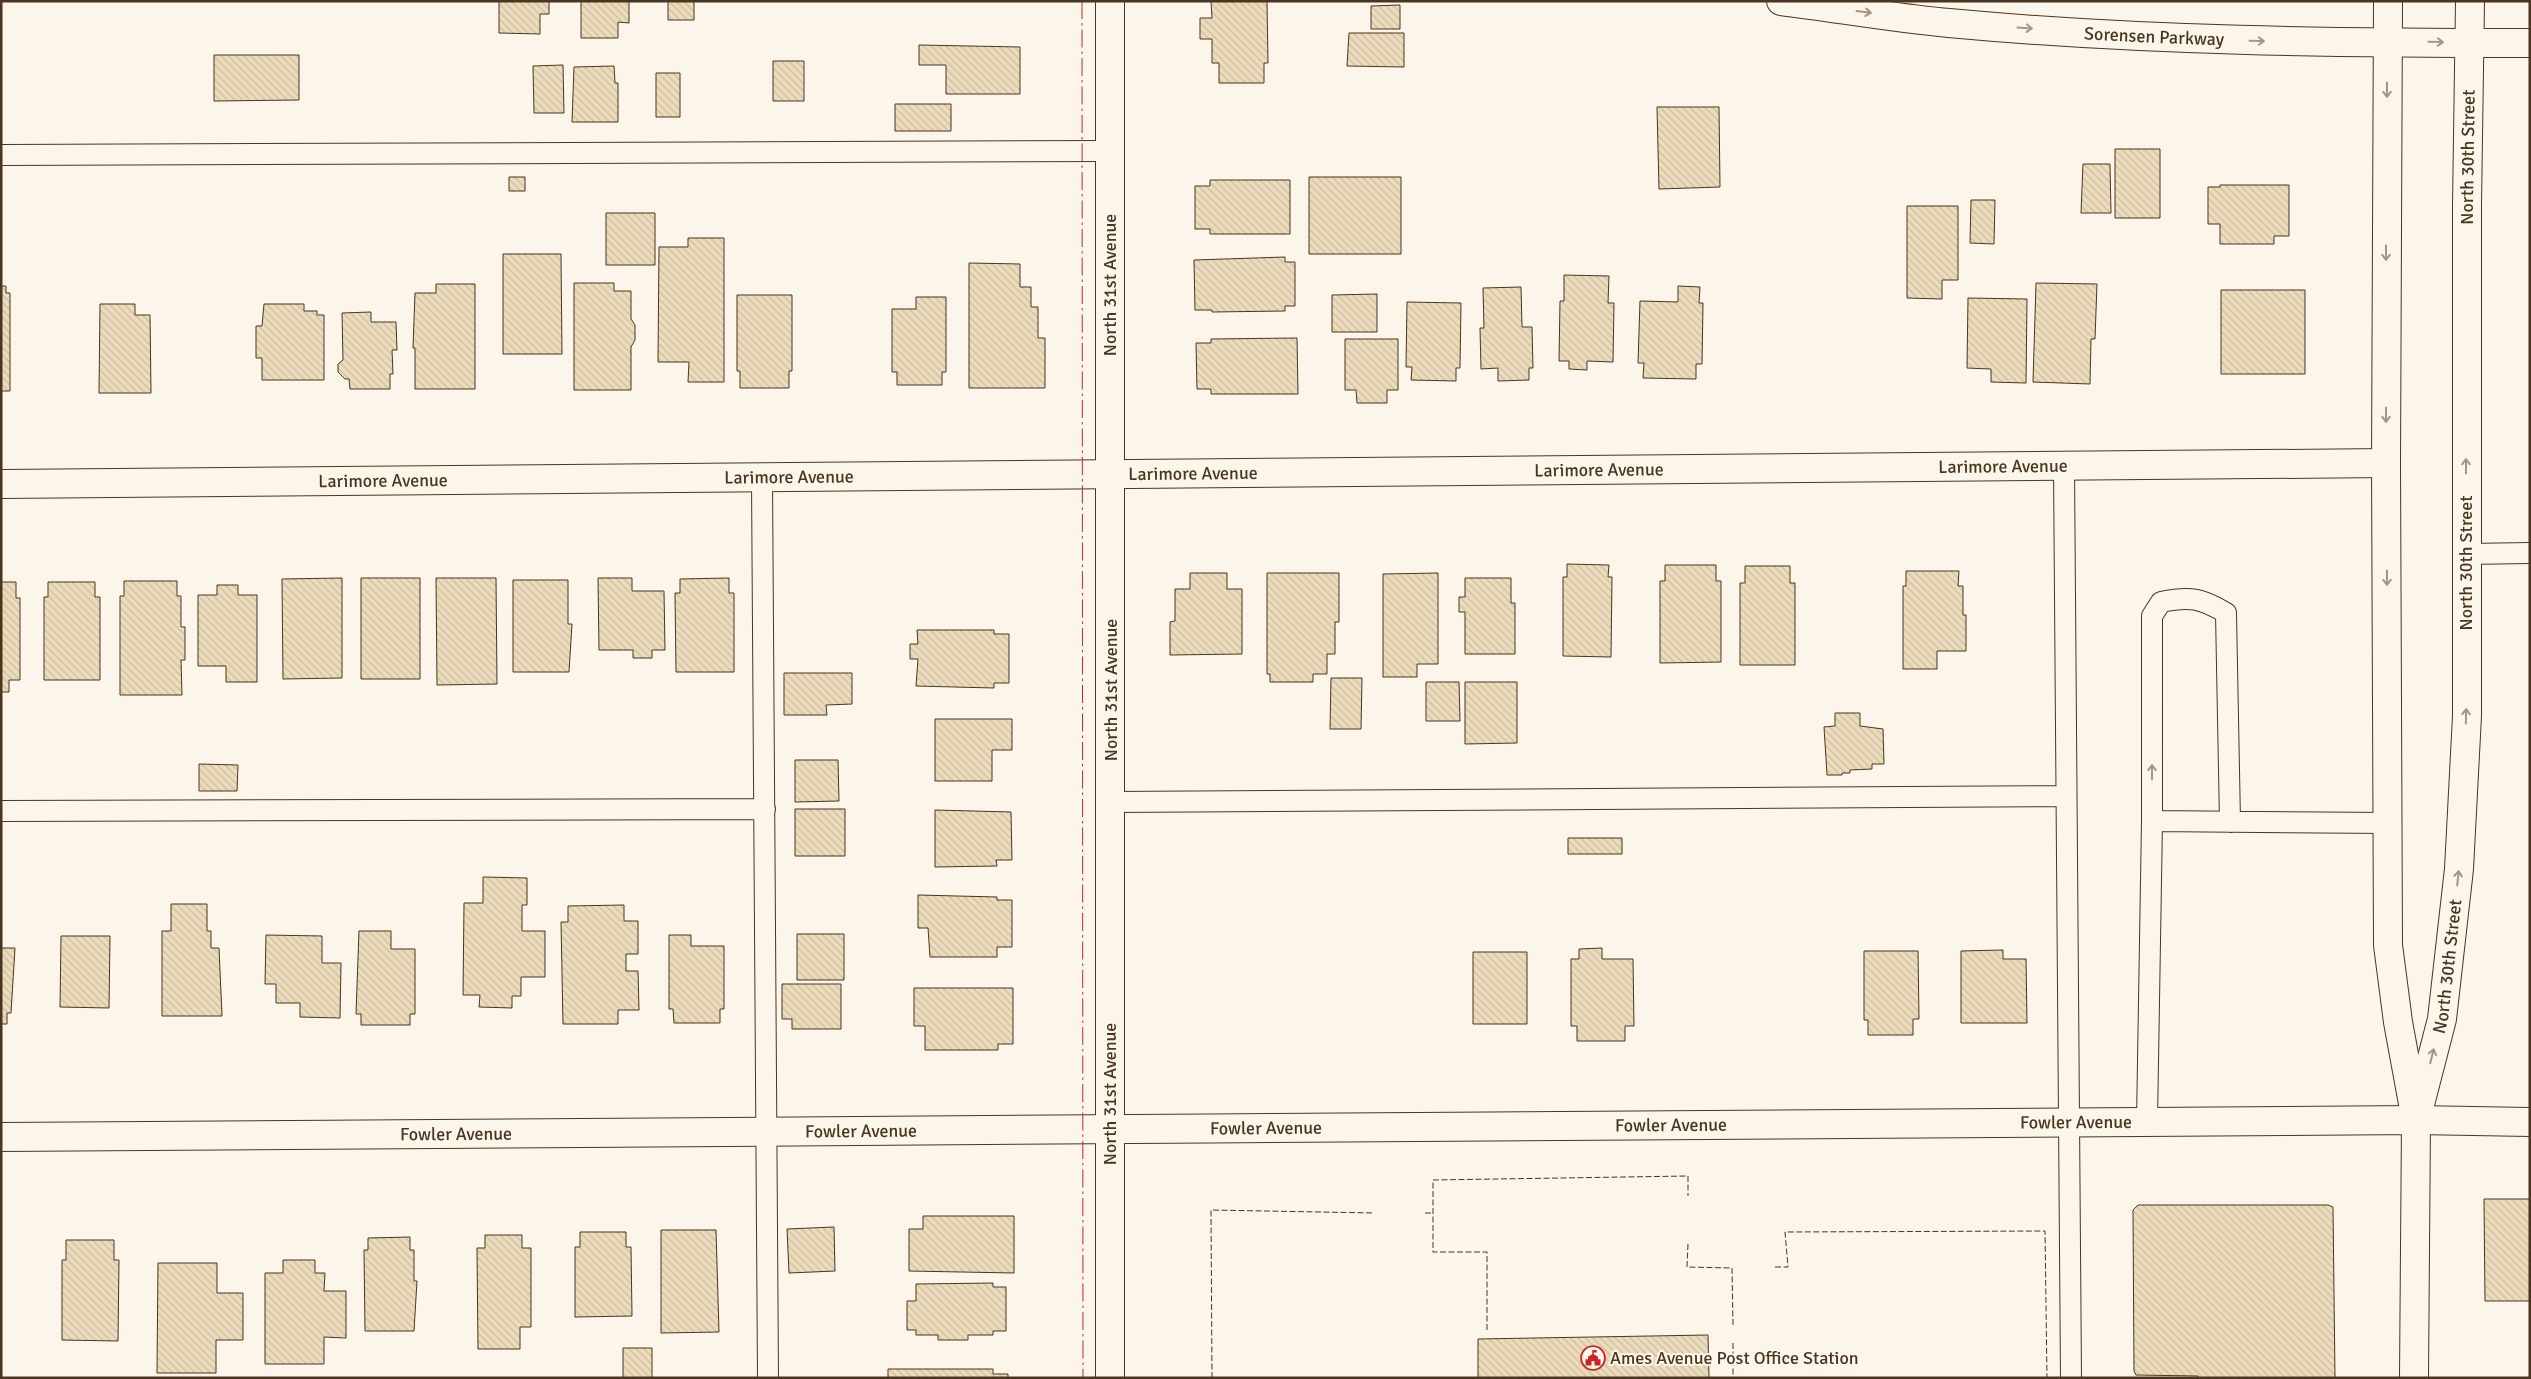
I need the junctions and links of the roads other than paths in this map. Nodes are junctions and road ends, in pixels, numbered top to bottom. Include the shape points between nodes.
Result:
1 (1110, 1) edge
2 (1781, 1) edge
3 (2388, 1) edge
4 (2470, 1) edge
5 (2387, 42) junction
6 (2469, 43) junction
7 (2530, 43) edge
8 (1110, 151) junction
9 (1, 156) edge
10 (2386, 463) junction
11 (2064, 466) junction
12 (1111, 476) junction
13 (762, 479) junction
14 (1, 484) edge
15 (2530, 553) edge
16 (2466, 554) junction
17 (2066, 796) junction
18 (1112, 802) junction
19 (765, 809) junction
20 (1, 810) edge
21 (2152, 821) junction
22 (2230, 822) junction
23 (2388, 823) junction
24 (2416, 1120) junction
25 (2070, 1122) junction
26 (2147, 1122) junction
27 (2530, 1122) edge
28 (1109, 1128) junction
29 (767, 1133) junction
30 (1, 1137) edge
31 (768, 1378) edge
32 (1110, 1378) edge
33 (2071, 1378) edge
34 (2414, 1378) edge

1 - 8 street, North 31st Avenue
2 -> 5 street, Sorensen Parkway via 1949,23 2093,33 2256,41
3 - 5 street, North 30th Street
4 - 6 street, North 30th Street
5 -> 6 street, Sorensen Parkway
5 -> 10 street, North 30th Street
6 - 7 street, Sorensen Parkway
16 -> 6 street, North 30th Street
8 - 9 lane
8 - 12 street, North 31st Avenue
10 - 11 street, Larimore Avenue
10 -> 23 street, North 30th Street
11 - 12 street, Larimore Avenue
11 - 17 lane
12 - 13 street, Larimore Avenue
12 - 18 street, North 31st Avenue
13 - 14 street, Larimore Avenue
13 - 19 lane
15 - 16 lane
24 -> 16 street, North 30th Street via 2442,1019 2459,868 2467,716
17 - 18 lane
17 - 25 lane
18 - 28 street, North 31st Avenue
19 - 20 lane
19 - 29 lane
21 - 22 lane
21 -> 22 lane via 2152,616 2161,602 2184,597 2205,601 2226,613
21 - 26 lane
22 - 23 lane
23 - 24 street, North 30th Street via 2388,945
24 - 26 street, Fowler Avenue
24 - 27 street, Fowler Avenue
24 - 34 street, North 30th Street
25 - 26 street, Fowler Avenue
25 - 28 street, Fowler Avenue
25 - 33 lane
28 - 29 street, Fowler Avenue
28 - 32 street, North 31st Avenue
29 - 30 street, Fowler Avenue
29 - 31 lane

